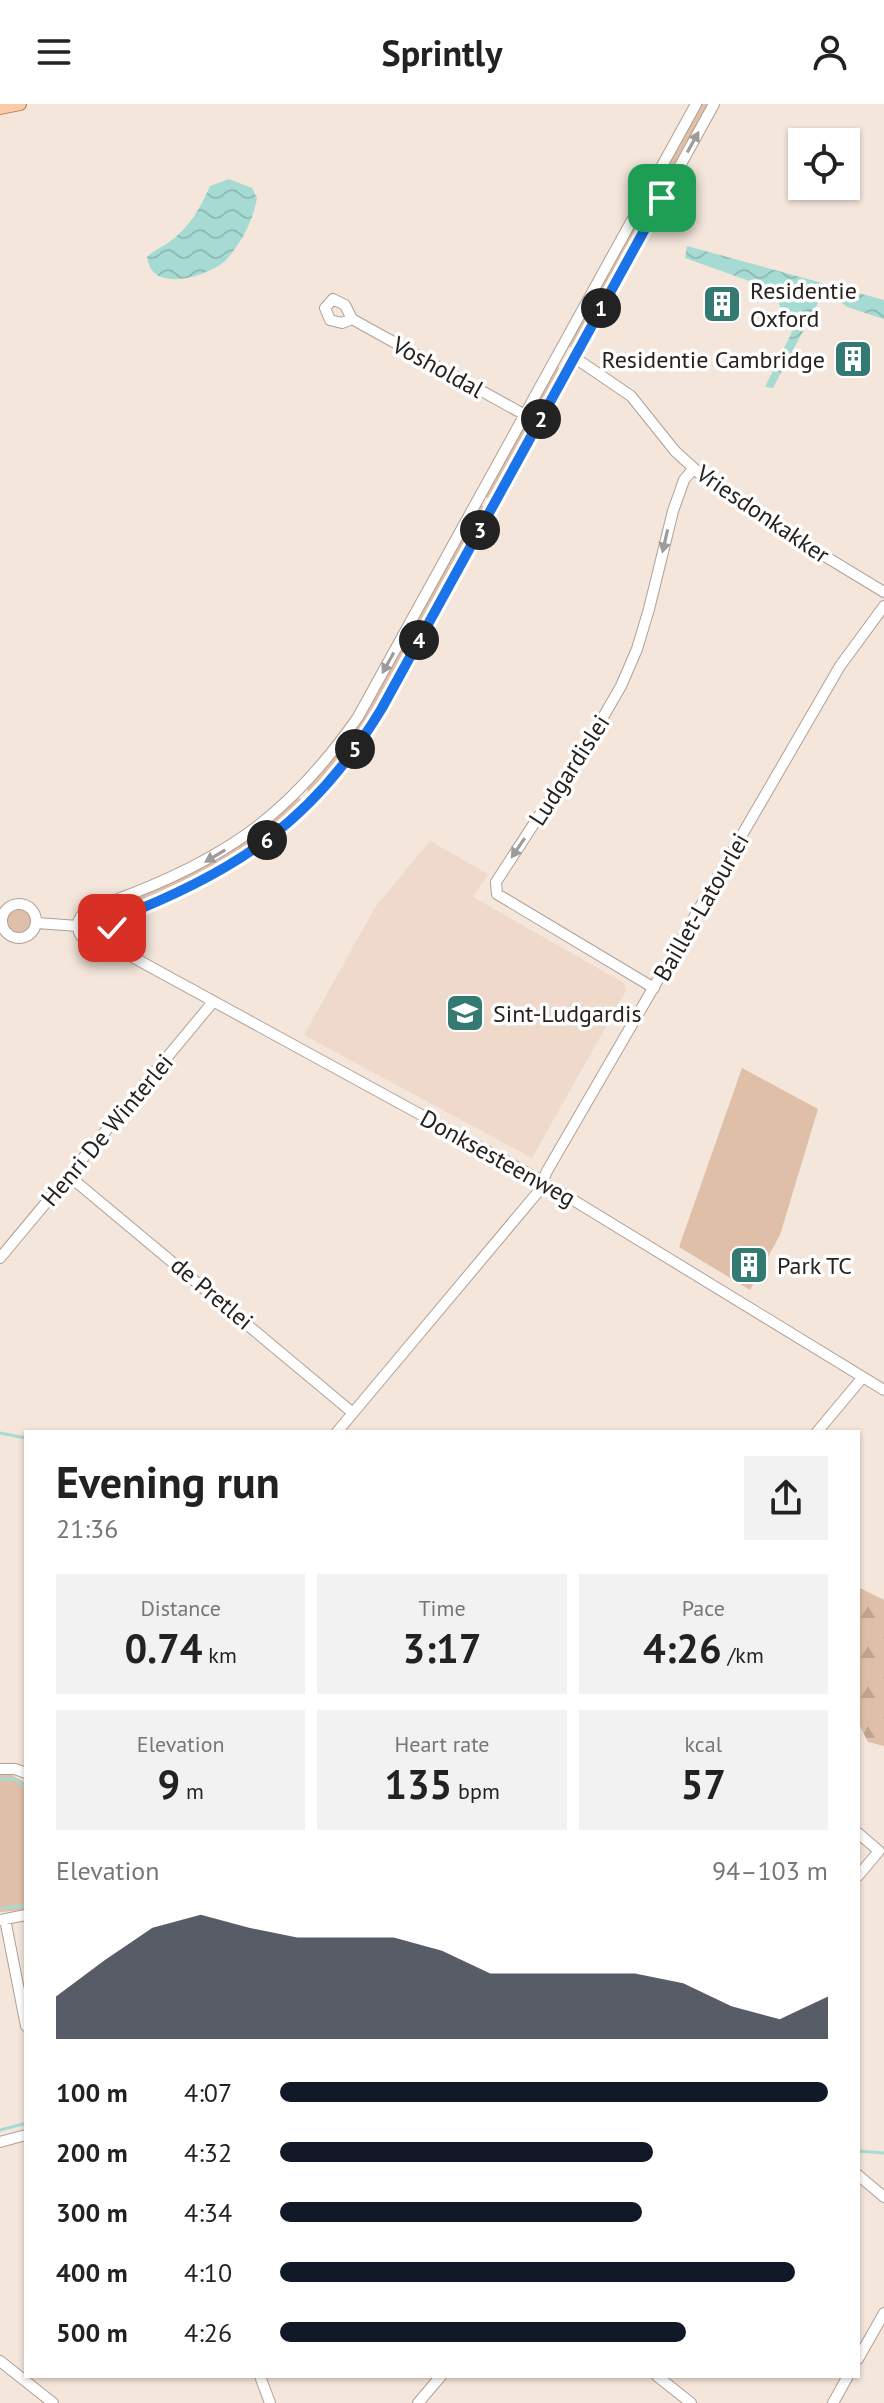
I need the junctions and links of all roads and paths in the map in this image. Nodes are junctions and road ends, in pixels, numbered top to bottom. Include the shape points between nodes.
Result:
1 (20, 104) edge
2 (696, 104) edge
3 (714, 104) edge
4 (0, 108) edge
5 (648, 190) junction
6 (662, 198) junction
7 (352, 319) dead end
8 (581, 362) dead end
9 (525, 415) junction
10 (693, 469) junction
11 (479, 499) junction
12 (492, 506) junction
13 (884, 592) edge
14 (884, 606) edge
15 (299, 791) junction
16 (310, 802) junction
17 (0, 897) edge
18 (12, 905) junction
19 (102, 910) junction
20 (37, 923) junction
21 (112, 924) junction
22 (78, 926) junction
23 (3, 933) edge
24 (106, 939) junction
25 (654, 988) junction
26 (213, 1002) junction
27 (69, 1176) junction
28 (542, 1181) junction
29 (0, 1258) edge
30 (863, 1377) junction
31 (884, 1390) edge
32 (353, 1413) junction
33 (339, 1430) edge
34 (819, 1430) edge
35 (0, 1769) edge
36 (21, 1771) edge
37 (860, 1834) edge
38 (882, 1851) edge
39 (860, 1874) edge
40 (24, 1915) edge
41 (2, 1919) edge
42 (24, 2017) edge
43 (24, 2136) edge
44 (0, 2142) edge
45 (860, 2177) edge
46 (884, 2197) edge
47 (884, 2313) edge
48 (860, 2355) edge
49 (0, 2361) edge
50 (261, 2378) edge
51 (439, 2378) edge
52 (660, 2378) edge
53 (847, 2378) edge
54 (53, 2403) edge
55 (270, 2403) edge
56 (418, 2403) edge
57 (691, 2403) edge
58 (833, 2403) edge

1 - 4 main road
2 - 5 street
6 -> 3 street
5 - 6 street
5 - 9 street
6 - 12 street
7 - 9 street, Vosholdal
8 - 10 street, Vriesdonkakker via 631,396
9 - 11 street
10 - 13 street, Vriesdonkakker via 744,507
10 -> 25 street, Ludgardislei via 673,511 649,609 621,686 496,882 497,894
11 - 12 street
11 -> 15 street via 358,717
12 - 16 street via 369,728
14 - 25 street, Baillet-Latourlei via 840,666
15 - 16 street
15 -> 19 street via 214,857
16 - 21 street via 226,868
17 - 18 street
18 - 20 street via 28,906
18 - 23 street, Donksesteenweg via 2,920
19 - 21 street
19 - 22 street via 89,910
20 - 22 street, Donksesteenweg
20 - 23 street, Donksesteenweg via 22,938
21 - 24 street
22 - 24 street, Donksesteenweg via 90,942
24 - 26 street, Donksesteenweg
25 - 28 street, Baillet-Latourlei
26 - 27 street, Henri De Winterlei
26 - 28 street, Donksesteenweg
27 - 29 street, Henri De Winterlei
27 - 32 street, de Pretlei
28 - 30 street, Donksesteenweg
28 - 32 street, Baillet-Latourlei
30 - 31 street, Donksesteenweg
30 - 34 street
32 - 33 street, Baillet-Latourlei
35 - 36 street
37 - 38 street
38 - 39 street
40 - 41 street
41 - 42 street
43 - 44 street
45 - 46 street
47 - 48 street
49 - 54 street
50 - 55 street
51 - 56 street
52 - 57 street
53 - 58 street

